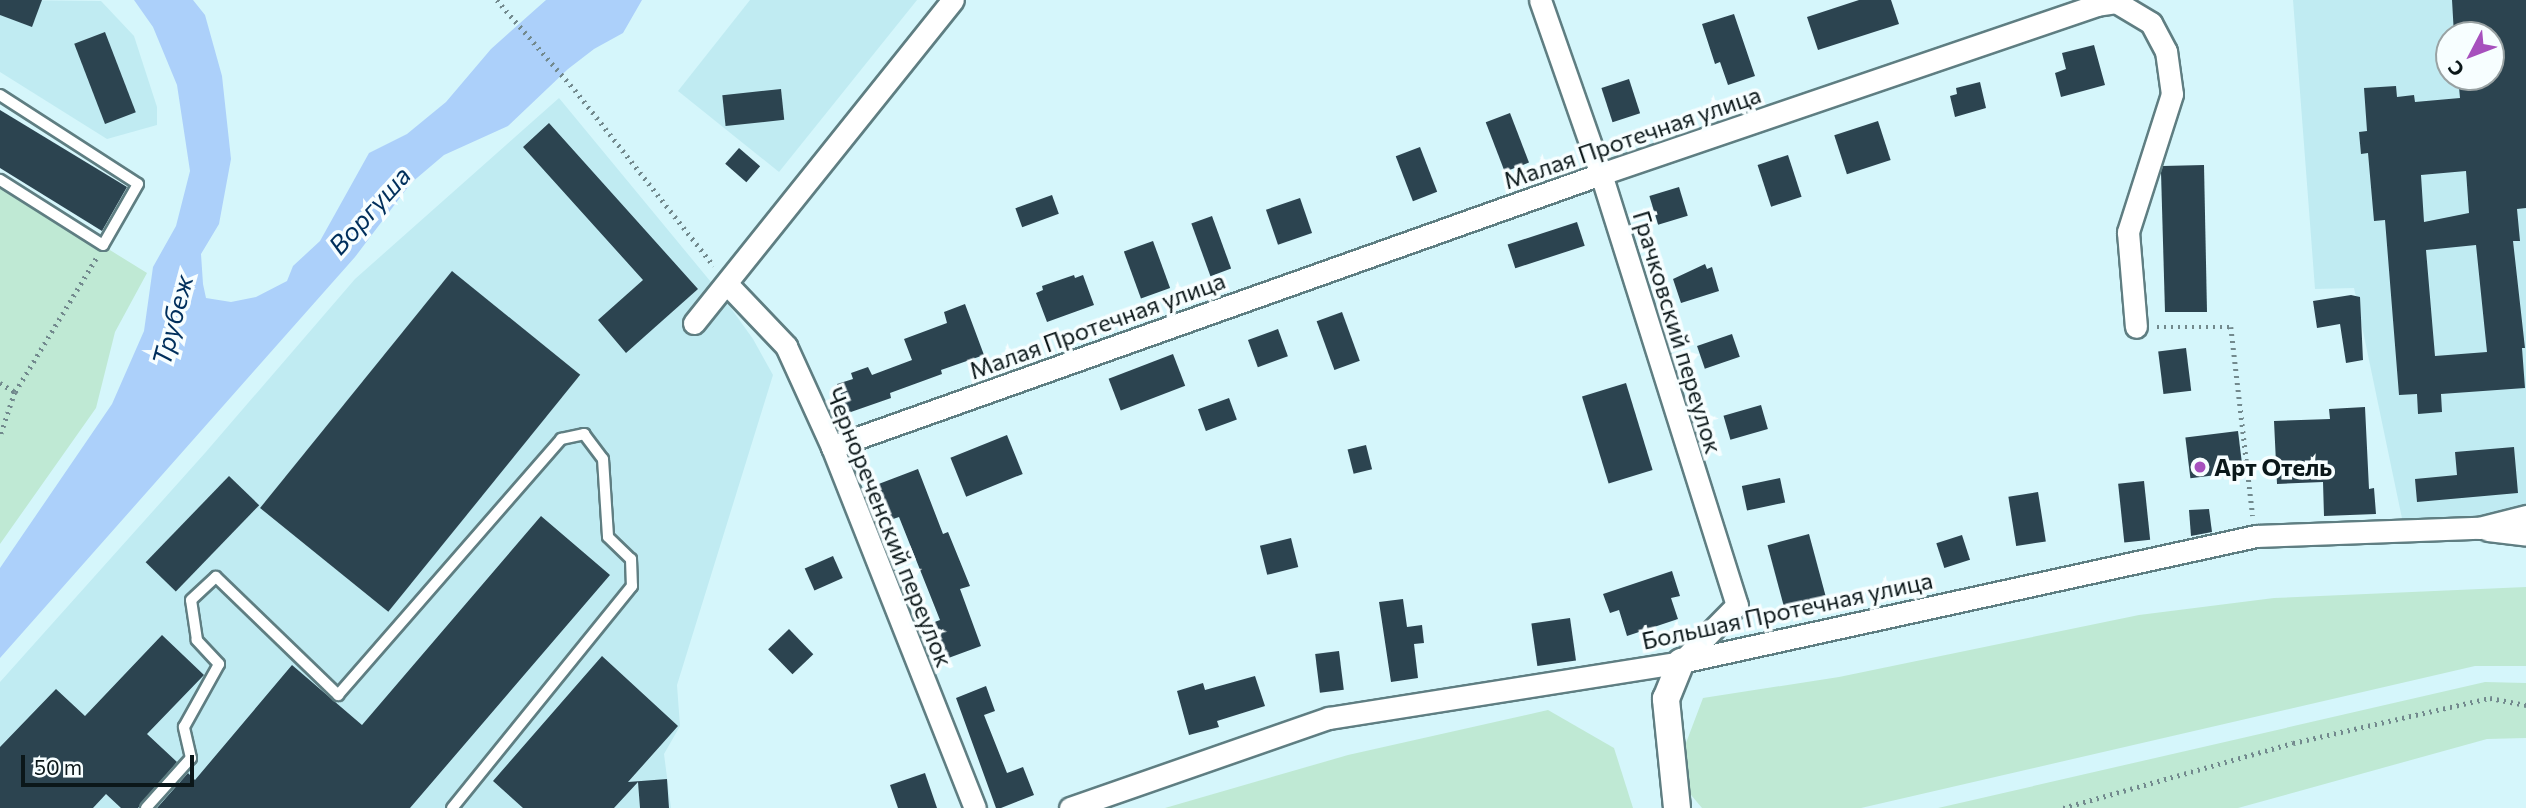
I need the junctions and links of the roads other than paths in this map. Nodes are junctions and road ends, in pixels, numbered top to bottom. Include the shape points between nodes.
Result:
1 (953, 0) edge
2 (1539, 0) edge
3 (0, 95) edge
4 (1601, 174) junction
5 (0, 180) edge
6 (727, 284) junction
7 (694, 323) dead end
8 (2136, 327) road end
9 (831, 447) junction
10 (2526, 516) edge
11 (2479, 528) junction
12 (2526, 536) edge
13 (1681, 662) junction
14 (146, 808) edge
15 (452, 808) edge
16 (975, 808) edge
17 (1070, 808) edge
18 (1677, 808) edge

1 - 6 street
2 - 4 street, Грачковский переулок
3 - 5 lane via 138,184 103,245
4 - 8 street, Малая Протечная улица via 2116,2 2151,23 2166,51 2172,94 2127,232
4 - 9 street, Малая Протечная улица
4 - 13 street, Грачковский переулок via 1737,605
6 - 7 street
6 - 9 street, Чернореченский переулок via 786,346
9 - 16 street, Чернореченский переулок
10 - 11 street, Большая Протечная улица
11 - 12 street
11 - 13 street, Большая Протечная улица via 2256,536
13 - 17 street, Большая Протечная улица via 1329,718
13 - 18 street via 1666,699
14 - 15 lane via 191,758 184,727 219,664 197,640 191,600 216,578 338,695 561,439 584,434 603,459 608,537 631,559 632,586

